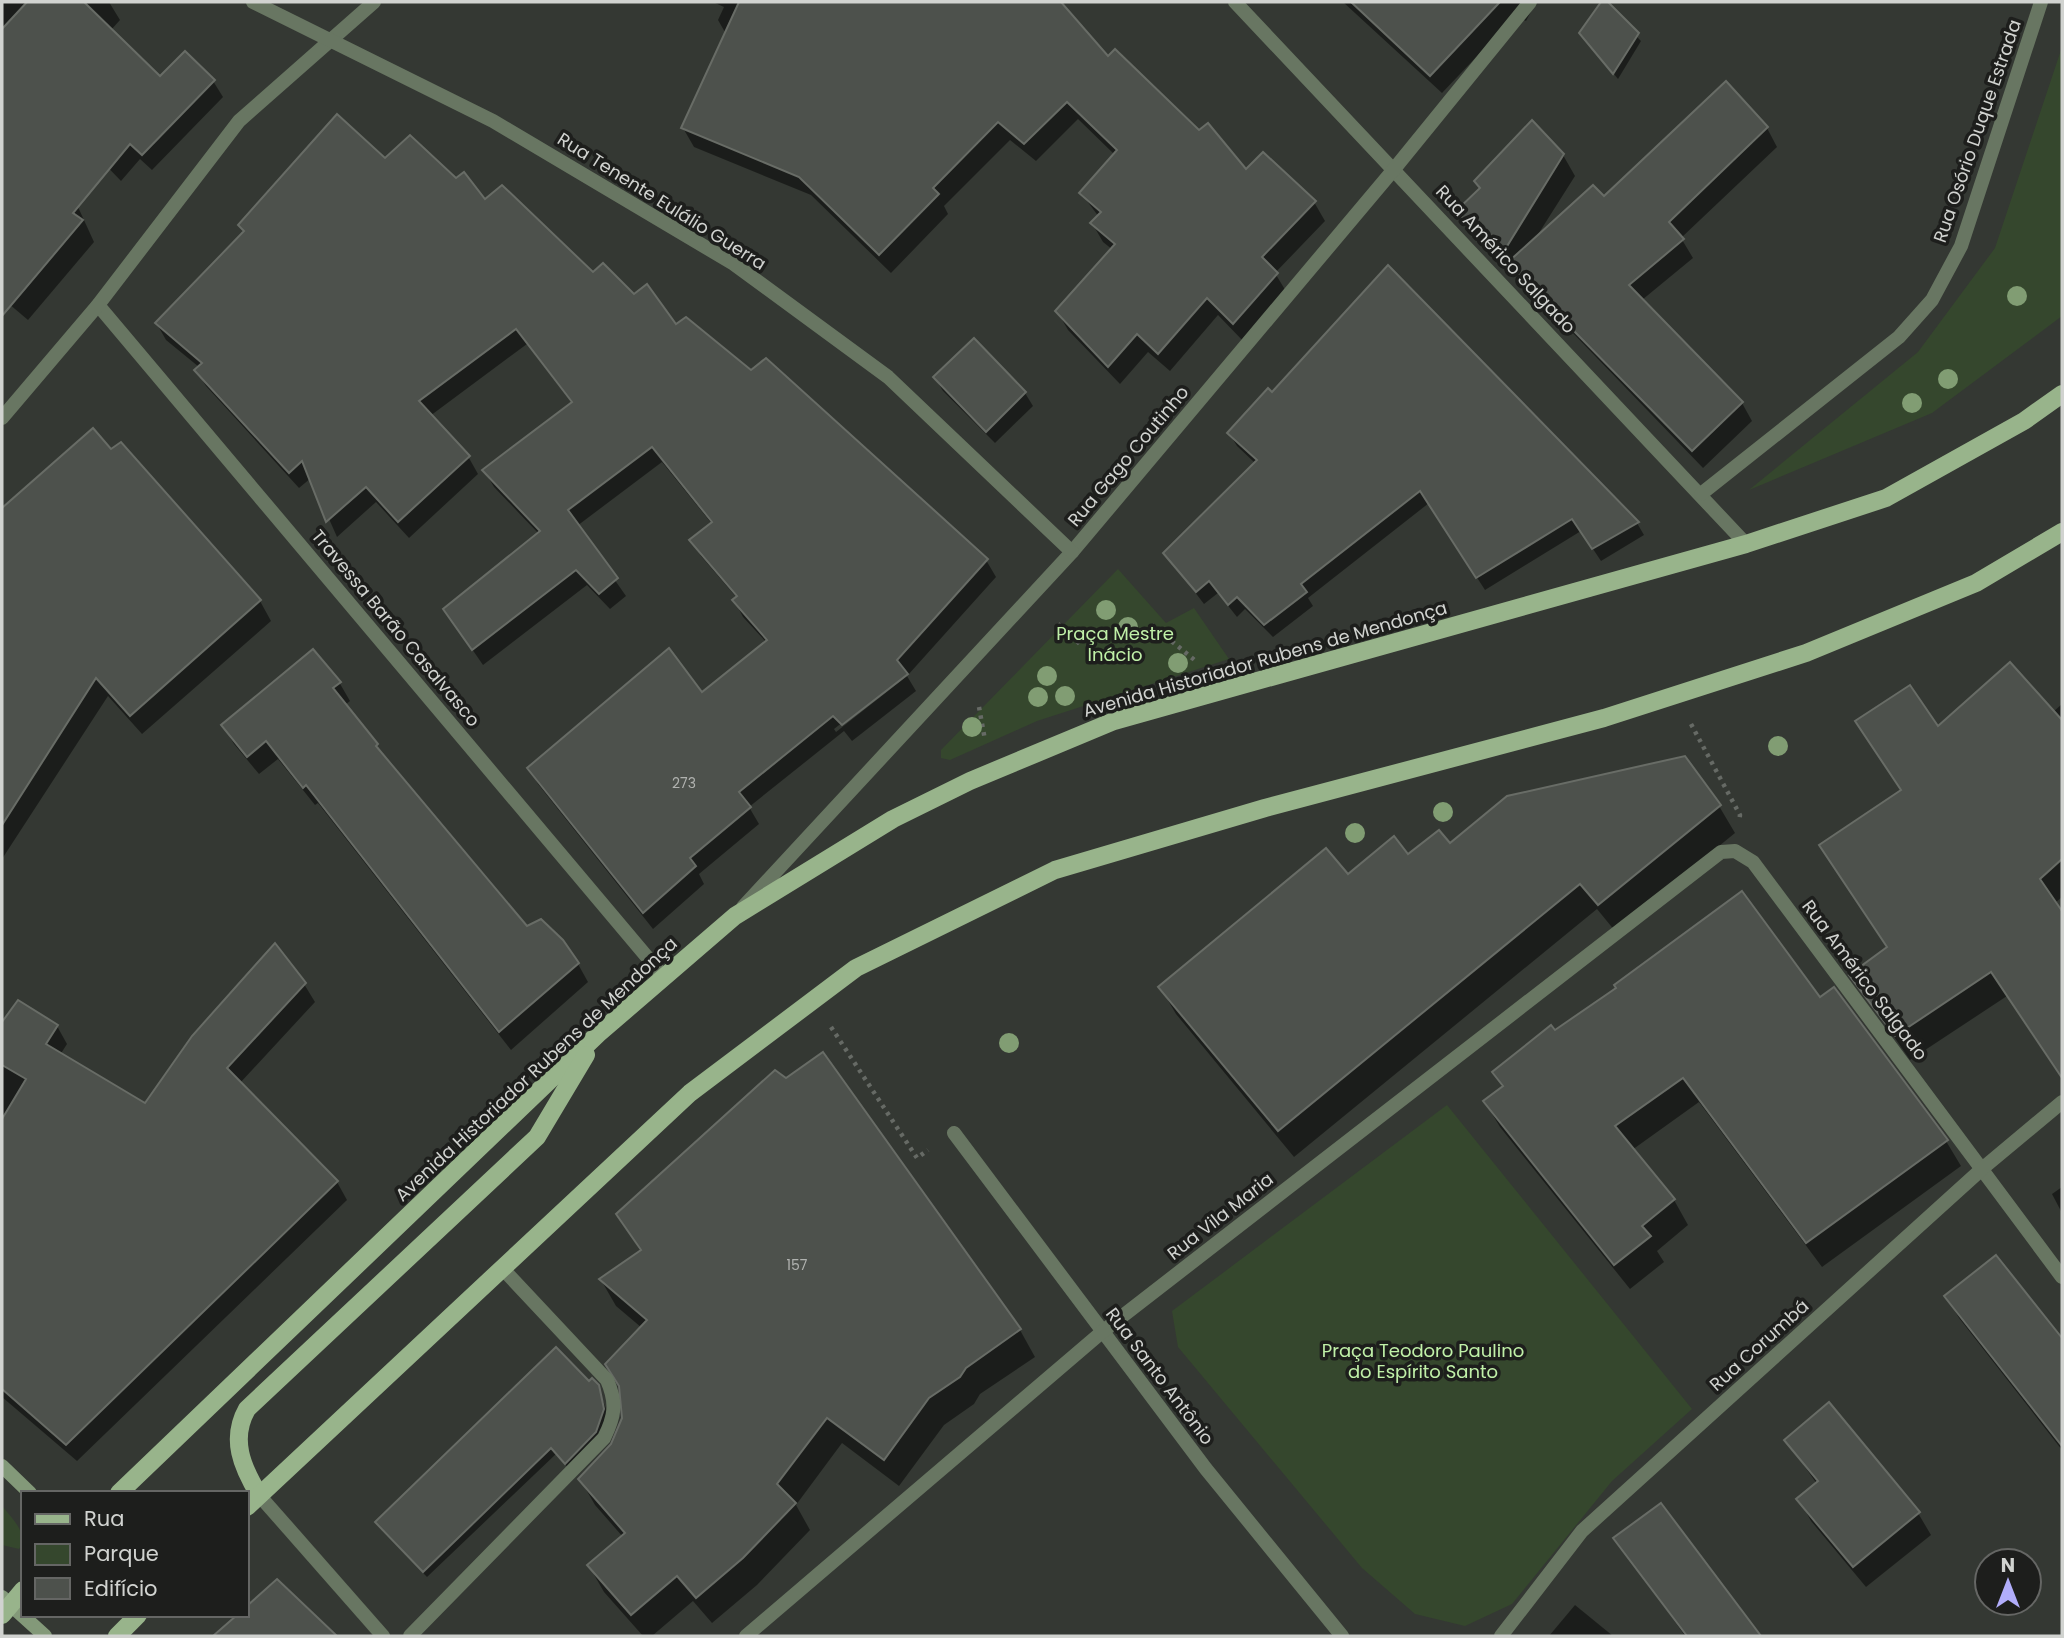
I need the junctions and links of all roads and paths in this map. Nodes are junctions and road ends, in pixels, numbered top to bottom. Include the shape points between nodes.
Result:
1 (253, 2) edge
2 (374, 2) edge
3 (1235, 2) edge
4 (1530, 2) edge
5 (2041, 2) edge
6 (332, 39) junction
7 (1395, 168) junction
8 (99, 305) junction
9 (2062, 394) edge
10 (2, 418) edge
11 (1701, 494) junction
12 (2062, 532) edge
13 (1746, 544) junction
14 (1072, 552) junction
15 (1058, 624) dead end
16 (1152, 625) dead end
17 (1081, 645) dead end
18 (1195, 660) dead end
19 (1675, 695) junction
20 (979, 707) dead end
21 (986, 747) dead end
22 (1735, 851) junction
23 (735, 916) junction
24 (663, 976) junction
25 (813, 1000) junction
26 (598, 1034) junction
27 (2062, 1102) edge
28 (954, 1133) dead end
29 (903, 1138) dead end
30 (1983, 1168) junction
31 (502, 1268) junction
32 (2062, 1277) edge
33 (1102, 1332) junction
34 (2, 1466) edge
35 (28, 1491) edge
36 (121, 1491) edge
37 (253, 1501) edge
38 (21, 1592) edge
39 (4, 1605) edge
40 (136, 1617) edge
41 (46, 1636) edge
42 (117, 1636) edge
43 (383, 1636) edge
44 (410, 1636) edge
45 (746, 1636) edge
46 (1342, 1636) edge
47 (1501, 1636) edge

1 - 6 street, Rua Tenente Eulálio Guerra
2 - 6 street
3 - 7 street, Rua Américo Salgado
4 - 7 street, Rua Gago Coutinho
5 - 11 street, Rua Osório Duque Estrada via 1961,246 1932,300 1899,337
6 - 8 street via 239,121
6 - 14 street, Rua Tenente Eulálio Guerra via 493,121 734,264 887,377
7 - 11 street, Rua Américo Salgado
7 - 14 street, Rua Gago Coutinho
8 - 10 street
8 - 24 street, Travessa Barão Casalvasco
9 - 13 main road, Avenida Historiador Rubens de Mendonça via 2024,421 1886,498
11 - 13 street, Rua Américo Salgado
12 - 19 main road via 1976,583 1806,653
13 - 23 main road, Avenida Historiador Rubens de Mendonça via 1114,722 970,781 893,819
14 - 23 street, Rua Gago Coutinho
15 - 17 path
16 - 18 path
19 - 22 path via 1740,816
19 - 25 main road via 1055,870 856,968
20 - 21 path
22 - 30 street, Rua Américo Salgado via 1753,862
22 - 33 street, Rua Vila Maria via 1714,855
23 - 24 main road, Avenida Historiador Rubens de Mendonça
24 - 26 main road, Avenida Historiador Rubens de Mendonça
25 - 29 path
25 - 31 main road via 690,1093
26 - 36 main road, Avenida Historiador Rubens de Mendonça
26 - 37 main road via 537,1137 247,1409 240,1420 239,1448
27 - 30 street, Rua Corumbá
28 - 33 street, Rua Santo Antônio
30 - 32 street, Rua Américo Salgado
30 - 47 street, Rua Corumbá via 1582,1531
31 - 37 main road
31 - 44 street via 607,1380 615,1415 604,1438
33 - 45 street, Rua Vila Maria
33 - 46 street, Rua Santo Antônio
34 - 35 main road
37 - 43 street
38 - 39 main road
39 - 41 main road
40 - 42 main road

